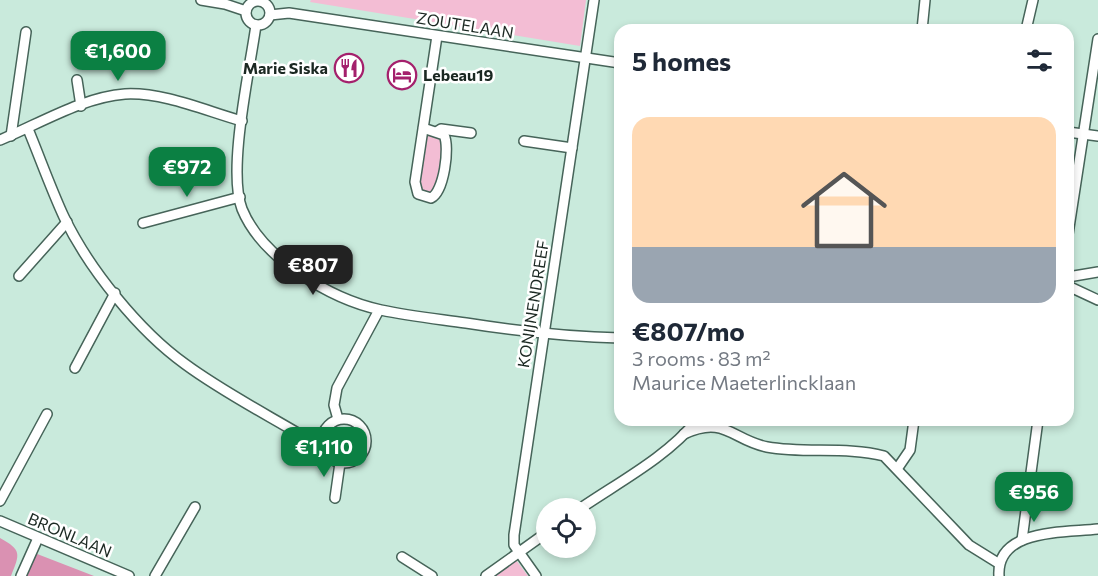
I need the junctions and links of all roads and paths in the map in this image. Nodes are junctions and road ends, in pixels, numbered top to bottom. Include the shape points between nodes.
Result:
1 (201, 0) edge
2 (594, 0) edge
3 (925, 0) edge
4 (1033, 0) edge
5 (246, 11) junction
6 (270, 15) junction
7 (923, 24) edge
8 (1027, 24) edge
9 (256, 25) junction
10 (26, 32) dead end
11 (437, 36) junction
12 (1098, 39) edge
13 (585, 58) junction
14 (614, 62) edge
15 (77, 80) dead end
16 (81, 106) junction
17 (242, 121) junction
18 (423, 128) junction
19 (28, 129) junction
20 (438, 131) junction
21 (471, 133) dead end
22 (1074, 133) edge
23 (1083, 134) junction
24 (11, 136) junction
25 (1098, 136) edge
26 (0, 140) edge
27 (524, 141) dead end
28 (572, 148) junction
29 (1074, 194) edge
30 (240, 197) junction
31 (67, 222) junction
32 (143, 223) dead end
33 (1098, 272) edge
34 (19, 276) dead end
35 (1074, 276) edge
36 (1074, 289) edge
37 (115, 293) junction
38 (1098, 300) edge
39 (379, 310) junction
40 (543, 334) junction
41 (614, 338) edge
42 (75, 368) dead end
43 (46, 414) dead end
44 (338, 419) junction
45 (691, 426) edge
46 (720, 426) edge
47 (732, 426) edge
48 (913, 426) edge
49 (1037, 426) edge
50 (684, 434) junction
51 (321, 442) junction
52 (340, 463) junction
53 (897, 469) junction
54 (335, 498) dead end
55 (595, 498) edge
56 (0, 501) edge
57 (195, 507) dead end
58 (0, 521) edge
59 (1098, 529) edge
60 (39, 538) junction
61 (536, 540) edge
62 (1022, 540) junction
63 (519, 553) junction
64 (402, 557) dead end
65 (998, 563) junction
66 (21, 576) edge
67 (129, 576) edge
68 (155, 576) edge
69 (432, 576) edge
70 (486, 576) edge
71 (536, 576) edge
72 (999, 576) edge

1 - 5 street, ZOUTELAAN
2 - 13 street, KONIJNENDREEF
3 - 7 street
4 - 8 street
5 - 6 street, ZOUTELAAN via 251,3 260,1 268,6
5 - 9 street via 248,20
6 - 9 street via 265,23
6 - 11 street, ZOUTELAAN via 289,13
9 - 17 street
10 - 24 street
11 - 13 street, ZOUTELAAN
11 - 18 street
12 - 23 street
13 - 14 street, ZOUTELAAN
13 - 28 street, KONIJNENDREEF
15 - 16 street
16 - 17 street via 117,95 142,95
16 - 19 street
17 - 30 street via 236,164
18 - 20 street
18 - 20 street via 415,182 418,194 426,198 436,196 441,189 448,145
19 - 24 street
19 - 31 street
20 - 21 street
22 - 23 street
23 - 25 street
23 - 29 street
24 - 26 street
27 - 28 street
28 - 40 street, KONIJNENDREEF
30 - 32 street
30 - 39 street via 259,240 291,267 333,293
31 - 34 street
31 - 37 street
33 - 35 street
36 - 38 street
37 - 42 street
37 - 51 street via 184,364 306,438
39 - 40 street
39 - 44 street via 337,388 334,405
40 - 41 street
40 - 63 street, KONIJNENDREEF via 514,535
43 - 56 street
44 - 51 street via 326,427
44 - 52 street via 352,420 366,436 360,456
45 - 50 street
46 - 50 street
47 - 53 street via 770,447 875,454 884,456
48 - 53 street via 910,450
49 - 62 street
50 - 55 street
51 - 52 street via 327,456
52 - 54 street
53 - 65 street via 969,545
57 - 68 street
58 - 60 street, BRONLAAN
59 - 62 street
60 - 66 street
60 - 67 street, BRONLAAN
61 - 63 street
62 - 65 street via 1007,549
63 - 70 street
63 - 71 street
64 - 69 street
65 - 72 street

